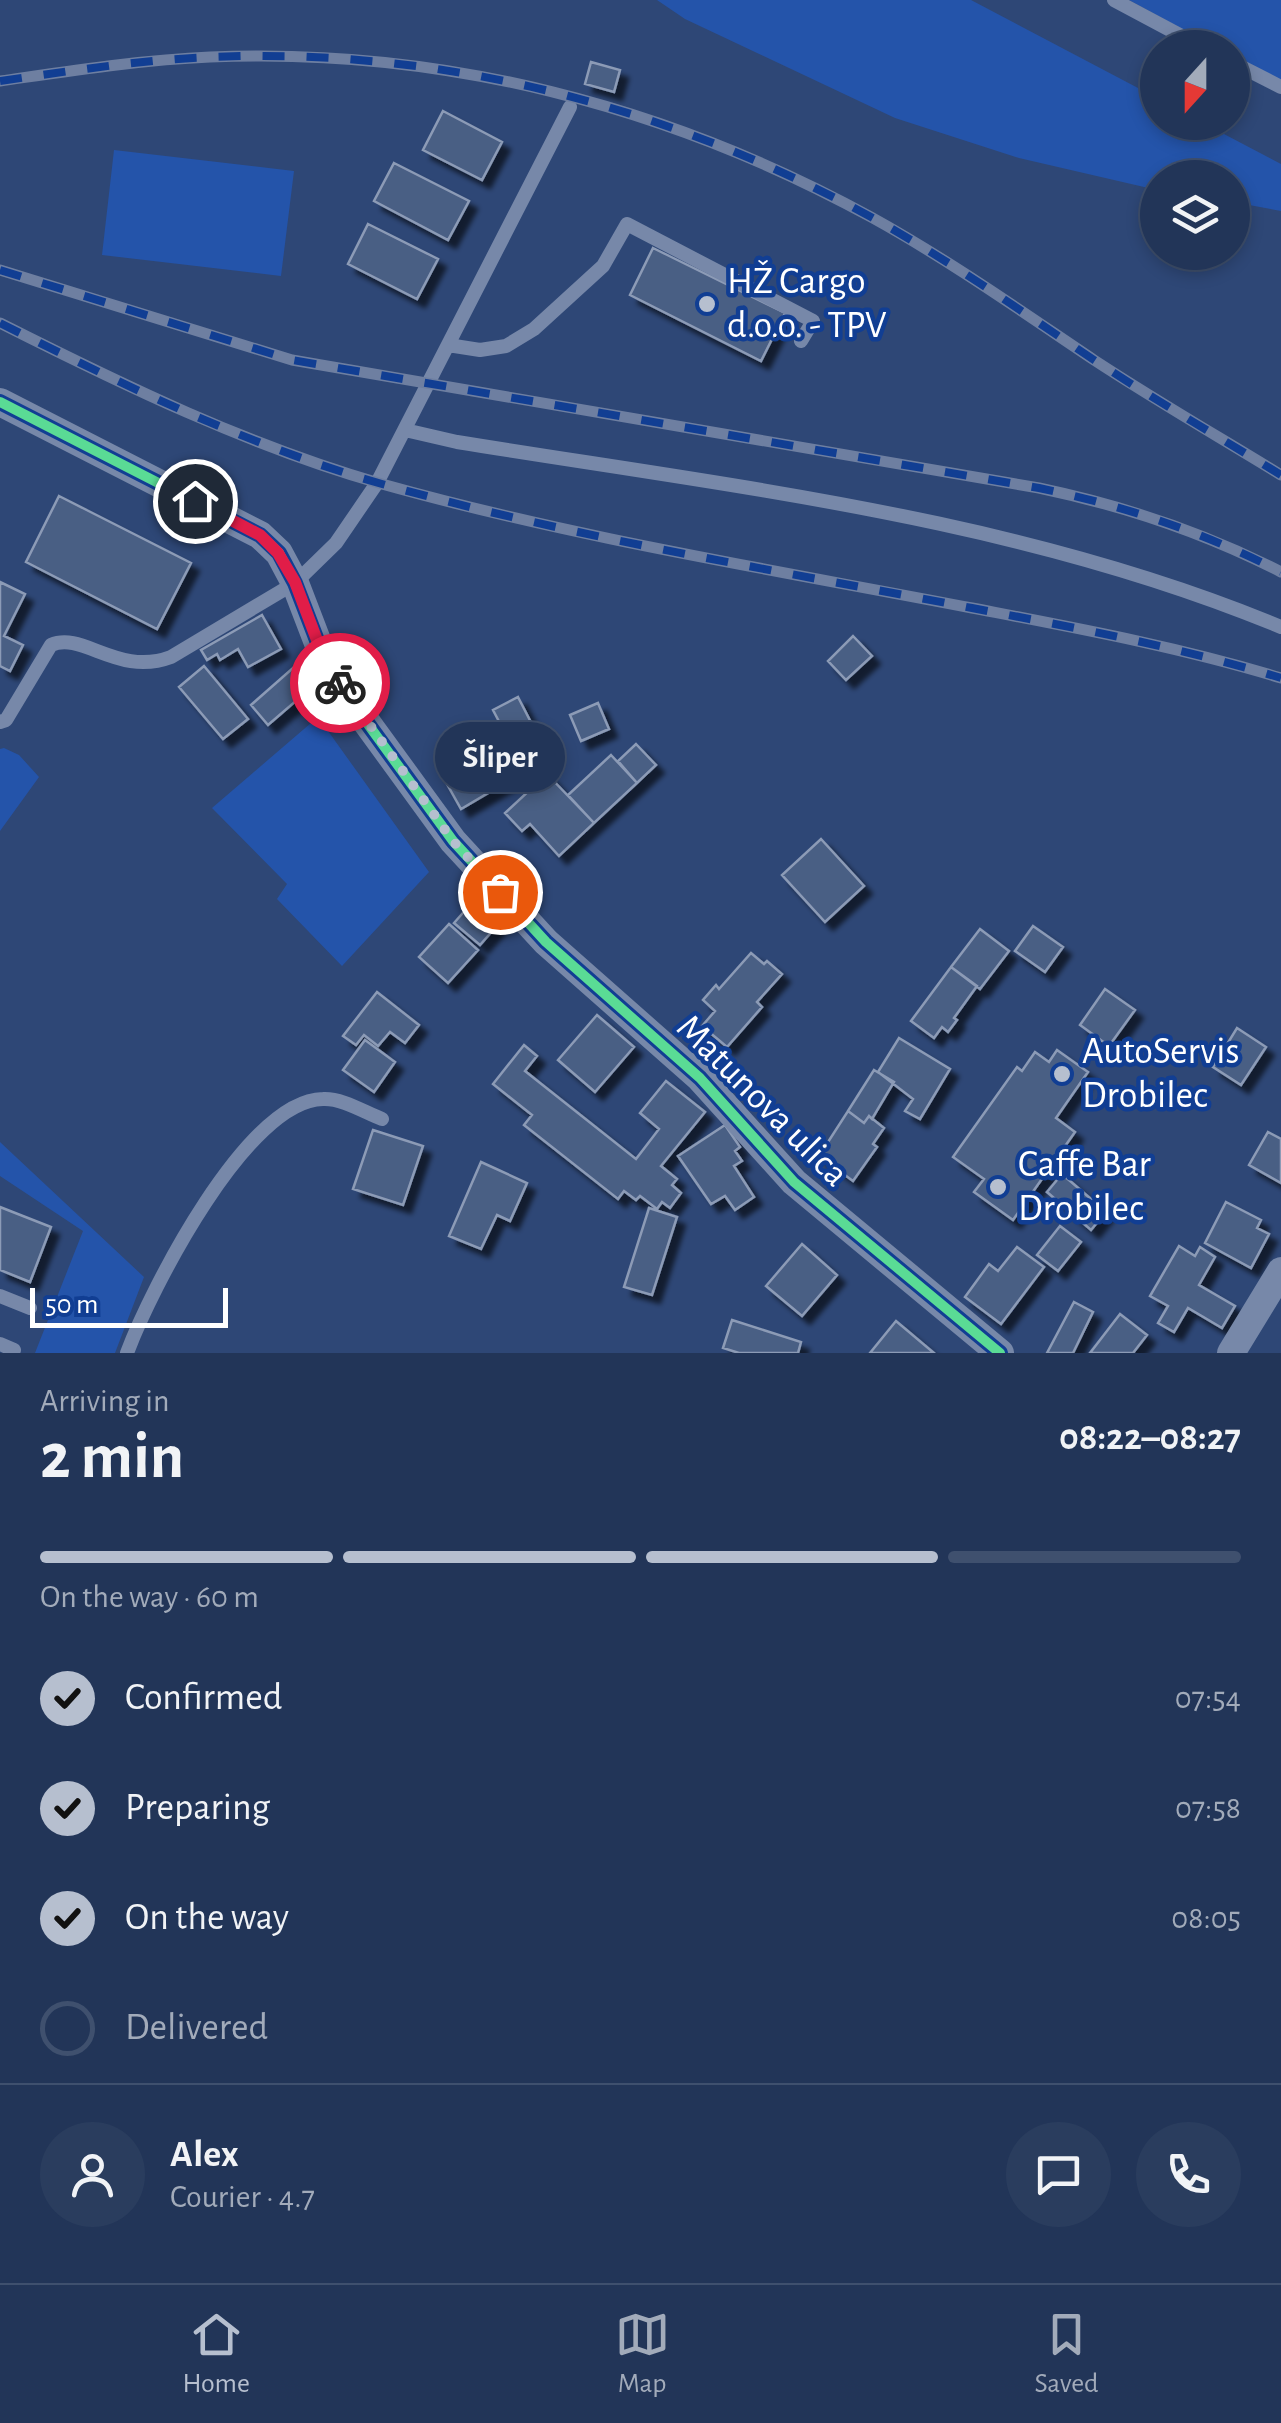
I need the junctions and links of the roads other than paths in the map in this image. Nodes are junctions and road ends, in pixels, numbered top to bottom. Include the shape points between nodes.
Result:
1 (1114, 0) edge
2 (1170, 30) edge
3 (1250, 71) edge
4 (1281, 87) edge
5 (570, 107) dead end
6 (801, 341) dead end
7 (448, 344) junction
8 (0, 402) edge
9 (404, 430) junction
10 (295, 582) junction
11 (1281, 627) edge
12 (0, 722) edge
13 (382, 1119) dead end
14 (1281, 1271) edge
15 (0, 1296) edge
16 (30, 1308) dead end
17 (127, 1353) edge
18 (1000, 1353) edge
19 (1231, 1353) edge

1 - 2 lane
3 - 4 lane
5 - 7 lane
6 - 7 lane via 813,321 627,224 603,266 534,330 506,346
7 - 9 lane
8 - 10 street, Matunova ulica via 260,535
9 - 10 lane via 336,543
9 - 11 lane via 890,512 1076,556
10 - 12 lane via 155,664 123,662 61,641
10 - 18 street, Matunova ulica via 323,656 466,856 546,942 700,1078 794,1182
13 - 17 lane via 324,1098 293,1106 268,1125 206,1199
14 - 19 street
15 - 16 lane

